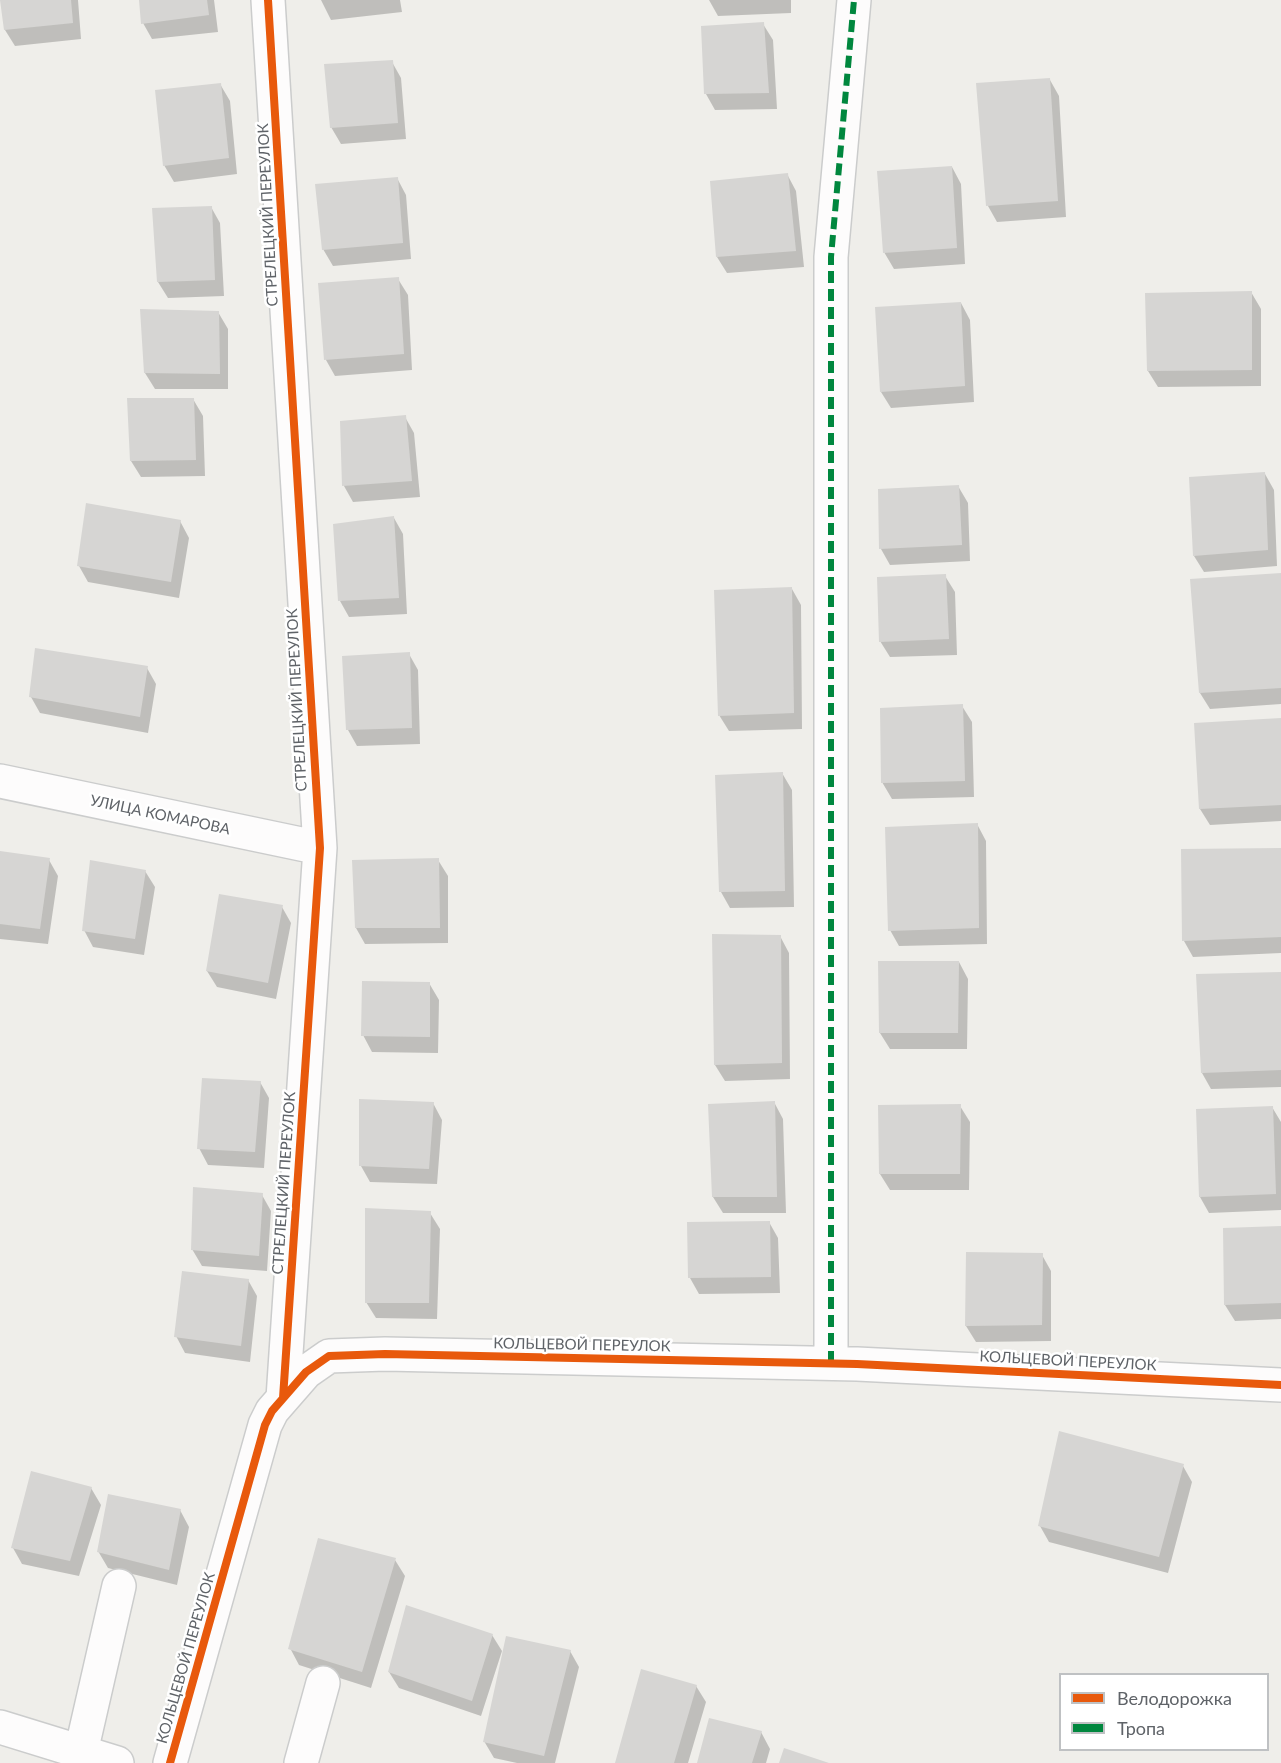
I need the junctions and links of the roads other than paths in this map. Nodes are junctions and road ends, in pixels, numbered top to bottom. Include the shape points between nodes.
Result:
1 (268, 0) edge
2 (854, 0) edge
3 (0, 781) edge
4 (320, 848) junction
5 (831, 1364) junction
6 (1281, 1385) edge
7 (283, 1398) junction
8 (118, 1586) dead end
9 (323, 1683) dead end
10 (0, 1727) edge
11 (81, 1752) junction
12 (117, 1763) edge
13 (170, 1763) edge
14 (301, 1763) edge

1 - 4 street, СТРЕЛЕЦКИЙ ПЕРЕУЛОК
2 - 5 street via 831,257
3 - 4 street, УЛИЦА КОМАРОВА
4 - 7 street, СТРЕЛЕЦКИЙ ПЕРЕУЛОК
5 - 6 street, КОЛЬЦЕВОЙ ПЕРЕУЛОК
5 - 7 street, КОЛЬЦЕВОЙ ПЕРЕУЛОК via 352,1354 329,1356 316,1363
7 - 13 street, КОЛЬЦЕВОЙ ПЕРЕУЛОК via 265,1425
8 - 11 street
9 - 14 street
10 - 11 street
11 - 12 street

